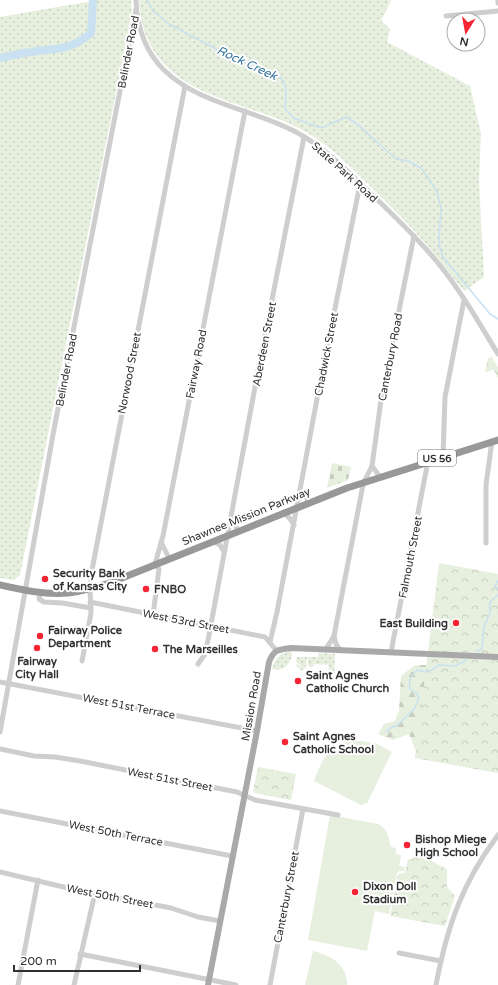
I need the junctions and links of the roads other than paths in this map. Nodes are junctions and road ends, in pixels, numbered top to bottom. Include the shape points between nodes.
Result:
1 (136, 0) edge
2 (498, 0) edge
3 (498, 3) edge
4 (136, 8) junction
5 (498, 11) edge
6 (486, 12) edge
7 (186, 86) junction
8 (245, 111) junction
9 (304, 137) junction
10 (360, 184) junction
11 (414, 236) junction
12 (464, 300) junction
13 (498, 354) edge
14 (495, 440) edge
15 (443, 456) junction
16 (428, 461) junction
17 (372, 466) junction
18 (380, 477) junction
19 (364, 482) junction
20 (300, 491) junction
21 (310, 502) junction
22 (297, 507) junction
23 (284, 512) junction
24 (231, 517) junction
25 (294, 525) junction
26 (238, 531) junction
27 (227, 535) junction
28 (213, 541) junction
29 (161, 542) junction
30 (486, 543) dead end
31 (224, 552) junction
32 (169, 558) junction
33 (155, 564) junction
34 (0, 585) edge
35 (90, 589) junction
36 (25, 590) junction
37 (40, 593) junction
38 (90, 605) junction
39 (153, 614) junction
40 (211, 626) junction
41 (334, 636) junction
42 (270, 642) junction
43 (326, 649) junction
44 (276, 650) junction
45 (340, 650) junction
46 (391, 652) junction
47 (498, 657) edge
48 (82, 661) dead end
49 (198, 664) dead end
50 (0, 682) edge
51 (9, 684) junction
52 (257, 731) junction
53 (0, 732) edge
54 (0, 749) edge
55 (244, 796) junction
56 (303, 809) junction
57 (0, 810) edge
58 (338, 815) dead end
59 (498, 835) edge
60 (232, 856) junction
61 (0, 872) edge
62 (38, 880) junction
63 (95, 893) junction
64 (220, 921) junction
65 (399, 953) dead end
66 (80, 954) junction
67 (441, 962) junction
68 (208, 982) edge
69 (18, 985) edge
70 (74, 985) edge
71 (236, 985) edge
72 (270, 985) edge
73 (436, 985) edge

1 - 4 street, State Park Road
2 - 3 street
4 - 7 street, State Park Road via 138,26 150,53 164,70
4 - 36 street, Belinder Road
5 - 6 street
7 - 8 street, State Park Road via 210,99
7 - 35 street, Norwood Street via 128,379
8 - 9 street, State Park Road via 276,122
8 - 29 street, Fairway Road
9 - 10 street, State Park Road via 330,156
9 - 24 street, Aberdeen Street
10 - 11 street, State Park Road
10 - 20 street, Chadwick Street
11 - 12 street, State Park Road via 438,263
11 - 17 street, Canterbury Road via 381,400
12 - 13 street, State Park Road
12 - 15 street via 445,397
14 - 15 highway, Shawnee Mission Parkway / US 56
14 - 30 street via 486,485
15 - 16 highway, Shawnee Mission Parkway / US 56
16 - 18 highway, Shawnee Mission Parkway / US 56
16 - 46 street, Falmouth Street
17 - 18 street
17 - 19 street, Canterbury Road
18 - 19 highway, Shawnee Mission Parkway / US 56
19 - 21 highway, Shawnee Mission Parkway / US 56
19 - 41 street
20 - 21 street
20 - 22 street, Chadwick Street
21 - 22 highway, Shawnee Mission Parkway / US 56
22 - 23 highway, Shawnee Mission Parkway / US 56
22 - 25 street, Chadwick Street
23 - 25 street
23 - 26 highway, Shawnee Mission Parkway / US 56
24 - 26 street
24 - 27 street, Aberdeen Street
25 - 42 street, Chadwick Street
26 - 27 highway, Shawnee Mission Parkway / US 56
27 - 28 highway, Shawnee Mission Parkway / US 56
27 - 31 street, Aberdeen Street
28 - 31 street via 220,545
28 - 32 highway, Shawnee Mission Parkway / US 56
29 - 32 street
29 - 33 street, Fairway Road
31 - 40 street, Aberdeen Street
32 - 33 highway, Shawnee Mission Parkway / US 56
33 - 35 highway, Shawnee Mission Parkway / US 56
33 - 39 street, Fairway Road via 159,570
34 - 36 highway, Shawnee Mission Parkway / US 56
35 - 37 highway, Shawnee Mission Parkway / US 56 via 70,593
35 - 38 street, Norwood Street
36 - 37 highway, Shawnee Mission Parkway / US 56
36 - 51 street, Belinder Road
37 - 38 street, West 53rd Street via 39,599 44,602
38 - 39 street, West 53rd Street
38 - 48 street, Norwood Street
39 - 40 street, West 53rd Street
40 - 42 street, West 53rd Street via 265,636
40 - 49 street, Aberdeen Street via 205,654
41 - 43 street
41 - 45 street
42 - 44 street, West 53rd Street
43 - 44 main road
43 - 45 main road
44 - 52 main road, Mission Road via 269,662
45 - 46 main road
46 - 47 main road
50 - 51 street, West 51st Terrace
51 - 52 street, West 51st Terrace
51 - 53 street, Belinder Road
52 - 55 main road, Mission Road
54 - 55 street, West 51st Street via 80,761 237,792
55 - 56 street, West 51st Street
55 - 60 main road, Mission Road
56 - 58 street, West 51st Street
56 - 72 street, Canterbury Street
57 - 60 street, West 50th Terrace
59 - 67 street via 473,872 460,899 449,926
60 - 64 main road, Mission Road
61 - 62 street, West 50th Street
62 - 63 street, West 50th Street
62 - 69 street
63 - 64 street, West 50th Street
63 - 66 street
64 - 68 main road, Mission Road
65 - 67 street
66 - 68 street
66 - 70 street
67 - 73 street
68 - 71 street

